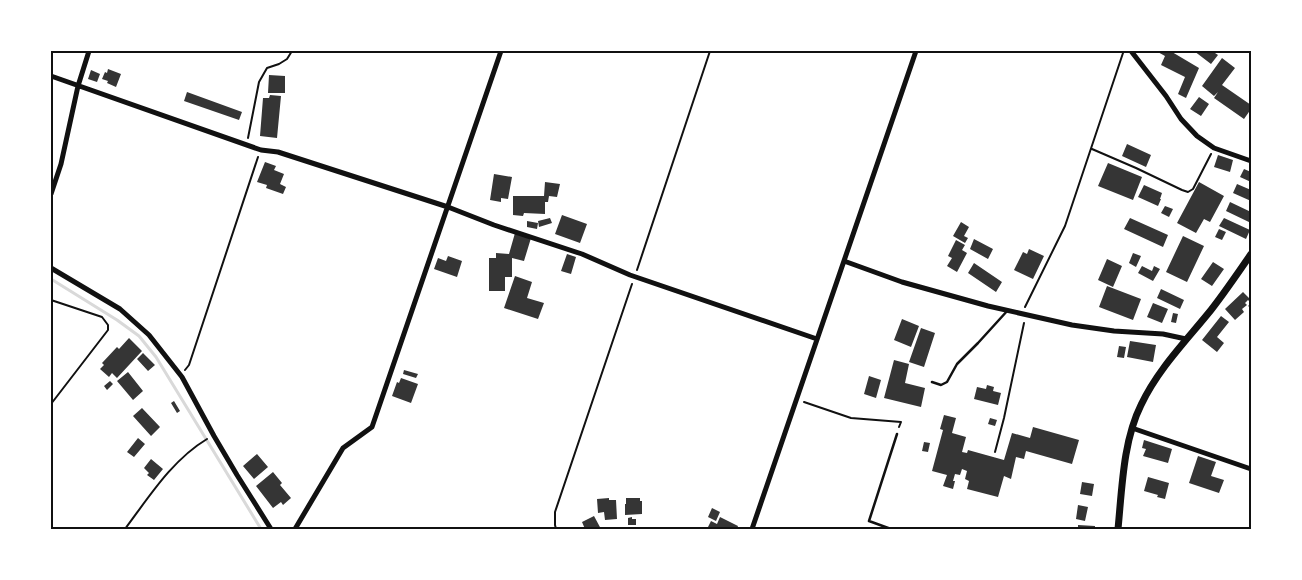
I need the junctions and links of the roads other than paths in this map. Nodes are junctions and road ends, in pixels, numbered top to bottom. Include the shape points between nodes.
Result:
1 (90, 51) edge
2 (501, 51) edge
3 (916, 51) edge
4 (1131, 51) edge
5 (51, 76) edge
6 (78, 86) junction
7 (1251, 161) edge
8 (51, 194) edge
9 (448, 207) junction
10 (1251, 254) edge
11 (844, 261) junction
12 (51, 268) edge
13 (1008, 310) junction
14 (818, 339) junction
15 (1186, 340) junction
16 (932, 382) dead end
17 (1132, 428) junction
18 (897, 434) road end
19 (1251, 468) edge
20 (272, 529) edge
21 (295, 529) edge
22 (752, 529) edge
23 (891, 529) edge
24 (1118, 529) edge

1 - 6 street
2 - 9 street
3 - 11 street
4 - 7 street via 1197,136 1214,148
5 - 6 street
6 - 8 street
6 - 9 street via 261,150 278,152
9 - 14 street via 582,254 634,277
9 - 21 street via 372,427 343,448
10 - 15 street
11 - 13 street via 902,282
11 - 14 street
12 - 20 street via 120,309 149,335 182,377 214,436
13 - 15 street via 1072,325 1163,334
13 - 16 lane via 957,364 948,382 941,385
14 - 22 street
15 - 17 street via 1155,379
17 - 19 street
17 - 24 street via 1124,464
18 - 23 lane via 869,521

